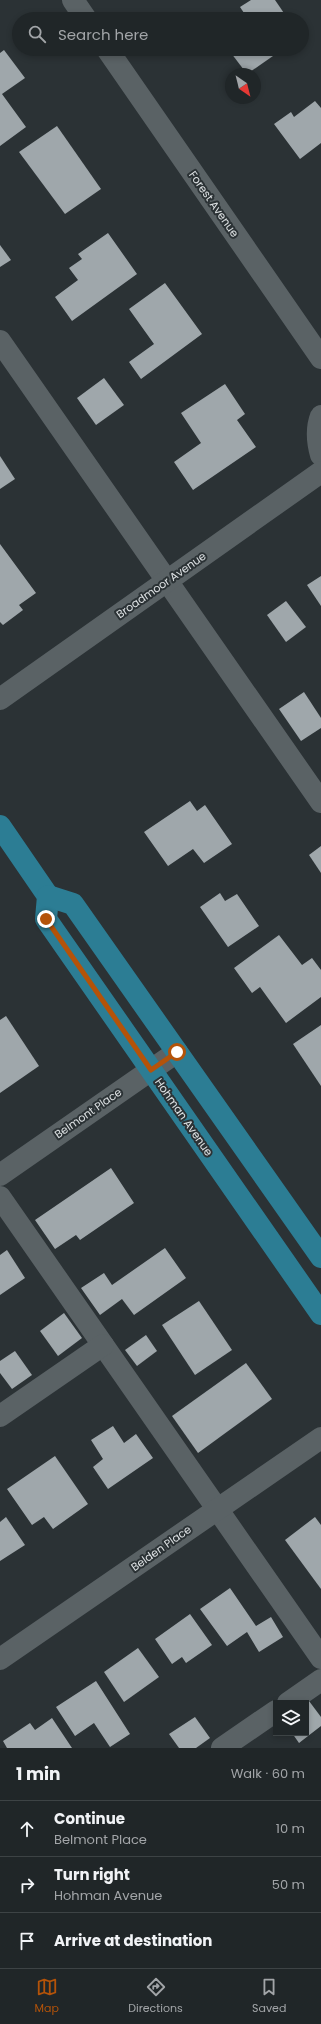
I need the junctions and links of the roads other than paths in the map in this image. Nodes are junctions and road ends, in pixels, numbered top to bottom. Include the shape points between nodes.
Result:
1 (73, 0) edge
2 (81, 12) edge
3 (112, 56) edge
4 (0, 341) edge
5 (321, 358) edge
6 (321, 416) edge
7 (321, 455) edge
8 (321, 472) edge
9 (167, 581) junction
10 (0, 699) edge
11 (321, 802) edge
12 (0, 826) edge
13 (48, 896) junction
14 (177, 1052) junction
15 (151, 1070) junction
16 (0, 1174) edge
17 (0, 1197) edge
18 (321, 1257) edge
19 (321, 1314) edge
20 (103, 1345) junction
21 (0, 1416) edge
22 (321, 1438) edge
23 (217, 1509) junction
24 (321, 1658) edge
25 (0, 1659) edge
26 (321, 1680) edge
27 (292, 1700) edge
28 (273, 1713) edge
29 (222, 1748) edge

1 - 2 street
3 - 5 street, Forest Avenue
4 - 9 street
6 - 7 street via 318,425
8 - 9 street, Broadmoor Avenue
9 - 10 street, Broadmoor Avenue
9 - 11 street
12 - 13 main road
13 - 14 main road via 73,904
13 - 15 main road, Hohman Avenue via 46,919
14 - 15 street, Belmont Place
14 - 18 main road
15 - 16 street, Belmont Place
15 - 19 main road, Hohman Avenue
17 - 20 street
20 - 21 street
20 - 23 street
22 - 23 street, Belden Place
23 - 24 street
23 - 25 street, Belden Place
26 - 27 street
28 - 29 street

